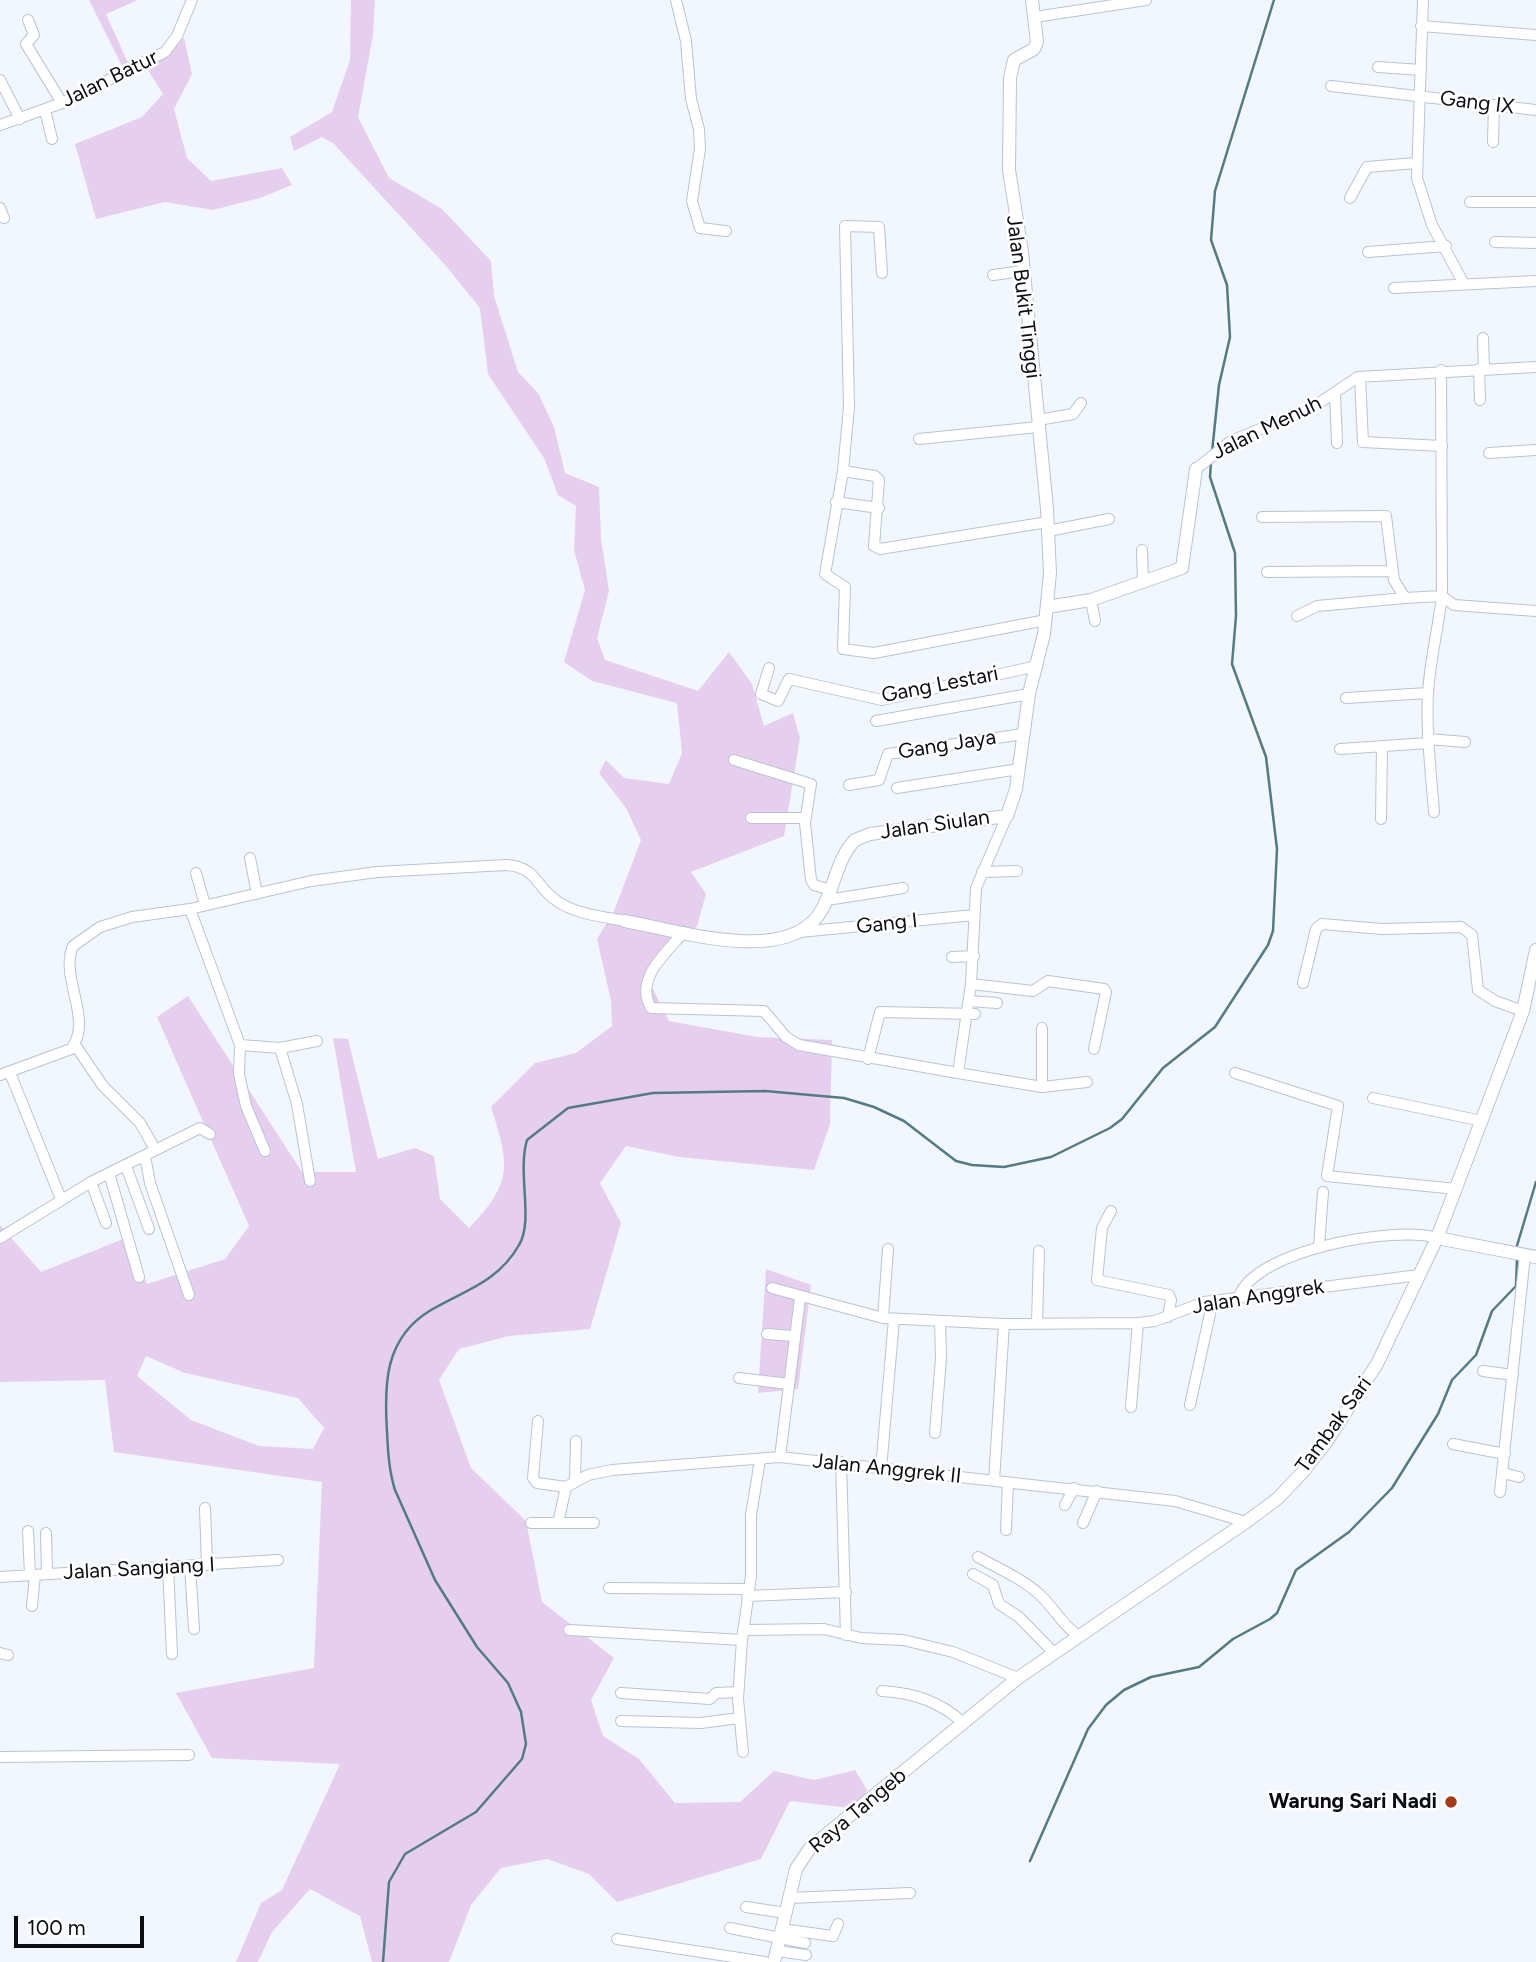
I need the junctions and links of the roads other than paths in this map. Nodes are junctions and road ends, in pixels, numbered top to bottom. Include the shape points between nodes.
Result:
1 (192, 0) edge
2 (676, 0) edge
3 (1032, 0) edge
4 (1146, 0) edge
5 (1423, 0) edge
6 (1035, 17) junction
7 (29, 20) dead end
8 (1422, 26) junction
9 (1536, 35) edge
10 (1378, 66) dead end
11 (1422, 70) junction
12 (0, 80) edge
13 (1331, 86) dead end
14 (1421, 96) junction
15 (62, 103) junction
16 (1511, 105) dead end
17 (1494, 107) junction
18 (45, 110) junction
19 (1536, 111) edge
20 (20, 120) junction
21 (0, 125) edge
22 (52, 139) dead end
23 (1493, 142) dead end
24 (1416, 163) junction
25 (1350, 198) dead end
26 (1469, 202) dead end
27 (1536, 202) edge
28 (726, 231) dead end
29 (1495, 243) dead end
30 (1536, 243) edge
31 (1446, 246) junction
32 (1368, 252) dead end
33 (1023, 271) junction
34 (882, 273) dead end
35 (993, 275) dead end
36 (1536, 281) edge
37 (1464, 284) junction
38 (1394, 288) dead end
39 (1483, 338) dead end
40 (1536, 367) edge
41 (1482, 369) junction
42 (1441, 370) junction
43 (1360, 377) junction
44 (1335, 394) junction
45 (1480, 401) dead end
46 (1081, 403) dead end
47 (1038, 424) junction
48 (919, 439) dead end
49 (1337, 443) dead end
50 (1442, 446) junction
51 (1536, 450) edge
52 (1489, 453) dead end
53 (1196, 469) joint
54 (844, 471) junction
55 (836, 502) junction
56 (879, 508) junction
57 (1262, 517) dead end
58 (1109, 519) dead end
59 (1048, 527) junction
60 (1142, 550) dead end
61 (1393, 571) junction
62 (1267, 572) dead end
63 (1143, 583) junction
64 (1442, 596) junction
65 (1405, 598) junction
66 (1091, 600) junction
67 (1536, 611) edge
68 (1046, 613) junction
69 (1297, 616) dead end
70 (1095, 621) dead end
71 (1037, 666) junction
72 (769, 668) dead end
73 (1428, 693) junction
74 (1029, 694) junction
75 (1346, 698) dead end
76 (876, 721) dead end
77 (1023, 734) junction
78 (1428, 741) junction
79 (1465, 742) dead end
80 (1382, 747) junction
81 (1340, 749) dead end
82 (734, 760) dead end
83 (1019, 769) junction
84 (849, 785) dead end
85 (897, 788) dead end
86 (1434, 812) dead end
87 (1007, 816) junction
88 (751, 818) dead end
89 (805, 818) junction
90 (1381, 819) dead end
91 (250, 858) dead end
92 (1017, 871) dead end
93 (982, 872) junction
94 (196, 873) dead end
95 (904, 888) dead end
96 (257, 894) junction
97 (829, 895) junction
98 (205, 905) junction
99 (190, 909) junction
100 (974, 915) junction
101 (625, 921) joint
102 (684, 932) junction
103 (800, 932) junction
104 (1536, 950) edge
105 (974, 956) junction
106 (952, 957) dead end
107 (1303, 983) dead end
108 (971, 984) junction
109 (997, 1003) dead end
110 (970, 1009) junction
111 (1523, 1011) junction
112 (1042, 1028) dead end
113 (317, 1041) dead end
114 (75, 1045) junction
115 (240, 1045) junction
116 (280, 1048) junction
117 (1094, 1049) dead end
118 (868, 1059) junction
119 (958, 1073) junction
120 (1235, 1073) dead end
121 (5, 1074) edge
122 (1087, 1082) dead end
123 (1042, 1087) junction
124 (1373, 1098) dead end
125 (1482, 1121) junction
126 (210, 1134) dead end
127 (155, 1149) junction
128 (265, 1152) dead end
129 (145, 1156) junction
130 (126, 1166) junction
131 (109, 1173) junction
132 (310, 1181) dead end
133 (91, 1182) junction
134 (1456, 1189) junction
135 (1323, 1192) dead end
136 (61, 1199) junction
137 (1111, 1211) dead end
138 (106, 1223) dead end
139 (149, 1229) dead end
140 (0, 1238) edge
141 (1437, 1238) junction
142 (1319, 1246) junction
143 (888, 1249) dead end
144 (1039, 1251) dead end
145 (1524, 1255) edge
146 (1419, 1275) junction
147 (139, 1277) dead end
148 (772, 1288) dead end
149 (188, 1295) dead end
150 (1239, 1297) junction
151 (800, 1298) junction
152 (1213, 1300) junction
153 (1168, 1317) junction
154 (889, 1318) junction
155 (940, 1322) junction
156 (1037, 1322) junction
157 (1138, 1323) junction
158 (1004, 1324) junction
159 (767, 1334) dead end
160 (793, 1336) junction
161 (1483, 1371) dead end
162 (1513, 1375) junction
163 (739, 1378) dead end
164 (789, 1384) junction
165 (1190, 1405) dead end
166 (1131, 1408) dead end
167 (538, 1421) dead end
168 (935, 1433) dead end
169 (576, 1441) dead end
170 (1453, 1444) dead end
171 (1505, 1454) junction
172 (780, 1457) junction
173 (760, 1460) junction
174 (841, 1462) junction
175 (881, 1469) junction
176 (1503, 1474) junction
177 (1519, 1477) dead end
178 (994, 1481) junction
179 (1008, 1483) junction
180 (570, 1484) junction
181 (1074, 1489) junction
182 (1097, 1491) junction
183 (1500, 1492) dead end
184 (1065, 1505) dead end
185 (205, 1508) dead end
186 (531, 1522) dead end
187 (1083, 1522) dead end
188 (1247, 1522) junction
189 (558, 1523) junction
190 (594, 1523) dead end
191 (1006, 1530) dead end
192 (28, 1531) dead end
193 (46, 1533) dead end
194 (978, 1557) dead end
195 (278, 1560) dead end
196 (207, 1565) junction
197 (190, 1566) junction
198 (168, 1567) junction
199 (47, 1574) junction
200 (973, 1574) dead end
201 (33, 1575) junction
202 (0, 1577) edge
203 (610, 1588) dead end
204 (748, 1592) junction
205 (846, 1592) junction
206 (33, 1606) dead end
207 (194, 1629) dead end
208 (569, 1630) dead end
209 (743, 1635) junction
210 (846, 1635) junction
211 (1078, 1636) junction
212 (1053, 1652) junction
213 (172, 1654) dead end
214 (1018, 1678) junction
215 (882, 1690) dead end
216 (738, 1692) junction
217 (621, 1693) dead end
218 (739, 1718) junction
219 (621, 1721) dead end
220 (963, 1723) junction
221 (933, 1749) joint
222 (743, 1752) dead end
223 (189, 1755) dead end
224 (0, 1758) edge
225 (910, 1893) dead end
226 (789, 1898) junction
227 (746, 1907) dead end
228 (786, 1913) junction
229 (838, 1924) dead end
230 (730, 1928) dead end
231 (617, 1939) dead end
232 (805, 1943) dead end
233 (778, 1945) edge
234 (806, 1955) dead end
235 (765, 1962) edge

1 - 15 street, Jalan Batur via 169,49
2 - 28 street via 699,129 692,201 700,229
3 - 6 street, Jalan Bukit Tinggi
4 - 6 street
5 - 8 street
6 - 33 street, Jalan Bukit Tinggi via 1036,46 1014,60 1010,78 1009,170
7 - 15 street via 34,35 26,44
8 - 9 street
8 - 11 street
10 - 11 street
11 - 14 street
12 - 20 street
13 - 14 street, Gang IX
14 - 17 street, Gang IX
14 - 24 street
15 - 18 street, Jalan Batur
16 - 19 street, Gang IX
17 - 19 street, Gang IX
17 - 23 street
18 - 20 street, Jalan Batur
18 - 22 street
20 - 21 street, Jalan Batur
24 - 25 street via 1367,167
24 - 31 street via 1426,210
26 - 27 street
29 - 30 street
31 - 32 street
31 - 37 street
33 - 35 street
33 - 47 street, Jalan Bukit Tinggi
34 - 54 street via 879,227 845,226 849,407
36 - 37 street
37 - 38 street
39 - 41 street
40 - 41 street, Jalan Menuh
41 - 42 street, Jalan Menuh
41 - 45 street
42 - 43 street, Jalan Menuh
42 - 50 street
43 - 44 street, Jalan Menuh
43 - 50 street via 1362,440
44 - 49 street
44 - 53 street, Jalan Menuh via 1218,449
46 - 47 street via 1073,414
47 - 48 street
47 - 59 street, Jalan Bukit Tinggi
50 - 64 street
51 - 52 street
53 - 63 street, Jalan Menuh via 1182,568
54 - 55 street
54 - 56 street via 878,477
55 - 56 street
55 - 68 street via 825,574 845,587 845,650 874,653
56 - 59 street via 877,548
57 - 61 street via 1387,516
58 - 59 street
59 - 68 street, Jalan Bukit Tinggi
60 - 63 street
61 - 62 street
61 - 65 street
63 - 66 street, Jalan Menuh
64 - 65 street
64 - 67 street via 1454,605
64 - 73 street
65 - 69 street via 1317,606
66 - 68 street, Jalan Menuh
66 - 70 street
68 - 71 street, Jalan Siulan
71 - 72 street, Gang Lestari via 882,700 789,679 778,701 761,694
71 - 74 street, Jalan Siulan
73 - 75 street
73 - 78 street
74 - 76 street
74 - 77 street, Jalan Siulan
77 - 83 street, Jalan Siulan
77 - 84 street, Gang Jaya via 888,754 879,780
78 - 79 street
78 - 80 street
78 - 86 street
80 - 81 street
80 - 90 street
82 - 89 street via 810,783
83 - 85 street
83 - 87 street, Jalan Siulan
87 - 93 street
87 - 97 street, Jalan Siulan via 862,836 851,844
88 - 89 street
89 - 97 street via 812,884
91 - 96 street
92 - 93 street
93 - 100 street
94 - 98 street
95 - 97 street
96 - 98 street
96 - 101 street via 366,873 506,865 532,873 556,901
97 - 103 street, Jalan Siulan via 818,916
98 - 99 street
99 - 114 street via 123,920 88,933 73,946 70,963 78,1019
99 - 115 street
100 - 103 street, Gang I
100 - 105 street
101 - 102 street
102 - 103 street via 757,943
102 - 118 street via 648,976 651,1008 764,1011 799,1045
104 - 111 street, Tambak Sari
105 - 106 street
105 - 108 street
107 - 111 street via 1316,929 1322,924 1382,929 1461,927 1472,935 1478,990
108 - 110 street
108 - 117 street via 1033,991 1048,981 1104,989
109 - 110 street
110 - 118 street via 880,1012
110 - 119 street
111 - 125 street, Tambak Sari
112 - 123 street
113 - 116 street
114 - 121 street
114 - 127 street
115 - 116 street
115 - 128 street via 239,1074 246,1106
116 - 132 street via 297,1104
118 - 119 street
119 - 123 street
120 - 134 street via 1338,1106 1327,1175
121 - 136 street
122 - 123 street
124 - 125 street
125 - 134 street, Tambak Sari
126 - 127 street via 200,1128
127 - 129 street
129 - 130 street
129 - 149 street
130 - 131 street
130 - 139 street
131 - 133 street
131 - 147 street
133 - 136 street
133 - 138 street
134 - 141 street, Tambak Sari
135 - 142 street
136 - 140 street
137 - 153 street via 1102,1228 1097,1280 1169,1295
141 - 142 street via 1419,1234
141 - 145 street
141 - 146 street, Tambak Sari
142 - 150 street via 1264,1269 1248,1281
143 - 154 street
144 - 156 street
145 - 162 street
146 - 150 street, Jalan Anggrek
146 - 188 street, Tambak Sari via 1377,1364 1327,1441 1277,1499
148 - 151 street, Jalan Anggrek
150 - 152 street, Jalan Anggrek
151 - 154 street, Jalan Anggrek
151 - 160 street
152 - 153 street, Jalan Anggrek
152 - 165 street
153 - 157 street, Jalan Anggrek
154 - 155 street, Jalan Anggrek
154 - 175 street
155 - 158 street, Jalan Anggrek
155 - 168 street
156 - 157 street, Jalan Anggrek
156 - 158 street, Jalan Anggrek
157 - 166 street
158 - 178 street
159 - 160 street
160 - 164 street
161 - 162 street
162 - 171 street
163 - 164 street
164 - 172 street
167 - 180 street via 533,1478 537,1483
169 - 180 street
170 - 171 street
171 - 176 street
172 - 173 street, Jalan Anggrek II
172 - 174 street, Jalan Anggrek II
173 - 180 street, Jalan Anggrek II via 612,1470
173 - 204 street via 751,1516
174 - 175 street, Jalan Anggrek II
174 - 205 street
175 - 178 street, Jalan Anggrek II
176 - 177 street
176 - 183 street
178 - 179 street, Jalan Anggrek II
179 - 181 street, Jalan Anggrek II
179 - 191 street
180 - 189 street
181 - 182 street, Jalan Anggrek II
181 - 184 street
182 - 187 street
182 - 188 street, Jalan Anggrek II via 1175,1501
185 - 196 street
186 - 189 street
188 - 211 street, Tambak Sari
189 - 190 street
192 - 201 street
193 - 199 street
194 - 211 street via 1032,1588
195 - 196 street, Jalan Sangiang I
196 - 197 street, Jalan Sangiang I
197 - 198 street, Jalan Sangiang I
197 - 207 street
198 - 199 street, Jalan Sangiang I
198 - 213 street
199 - 201 street, Jalan Sangiang I
200 - 212 street via 993,1585 999,1605 1032,1628
201 - 202 street, Jalan Sangiang I
201 - 206 street
203 - 204 street
204 - 205 street
204 - 209 street
205 - 210 street
208 - 209 street
209 - 210 street via 824,1629
209 - 216 street
210 - 214 street via 924,1644
211 - 212 street, Tambak Sari
212 - 214 street, Tambak Sari
214 - 220 street, Tambak Sari
215 - 220 street via 927,1699
216 - 217 street via 718,1693 710,1699
216 - 218 street
218 - 219 street via 701,1723
218 - 222 street
220 - 221 street, Tambak Sari
221 - 226 street, Raya Tangeb via 810,1848 796,1869
223 - 224 street
225 - 226 street
226 - 228 street, Raya Tangeb
227 - 228 street
228 - 233 street, Raya Tangeb
229 - 233 street via 834,1936
230 - 233 street
231 - 235 street
232 - 233 street
233 - 234 street

